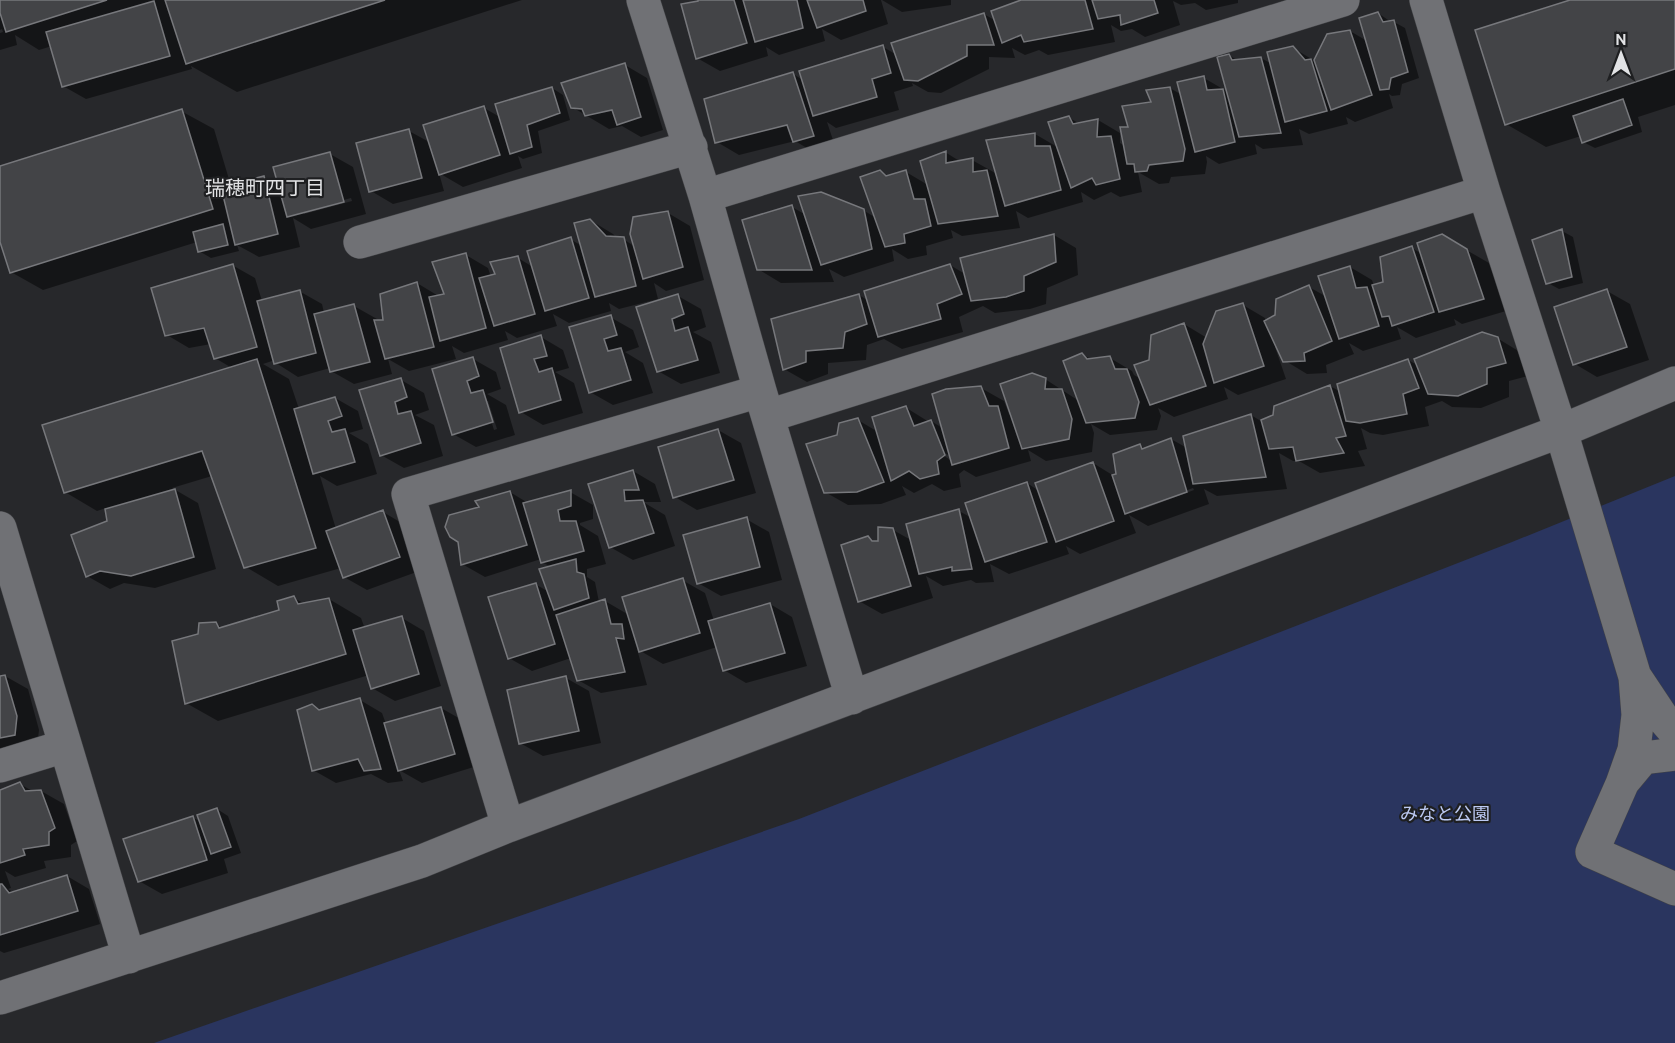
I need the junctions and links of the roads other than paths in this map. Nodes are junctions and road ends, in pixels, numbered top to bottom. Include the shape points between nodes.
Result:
1 (643, 0) edge
2 (1343, 0) edge
3 (1426, 0) edge
4 (691, 147) junction
5 (1484, 192) junction
6 (705, 196) junction
7 (360, 242) dead end
8 (1675, 383) edge
9 (764, 403) junction
10 (1561, 431) junction
11 (0, 528) edge
12 (1635, 677) junction
13 (852, 698) junction
14 (1675, 732) edge
15 (64, 746) junction
16 (1675, 754) edge
17 (0, 766) edge
18 (1622, 784) junction
19 (508, 826) junction
20 (1675, 889) edge
21 (129, 957) junction
22 (0, 998) edge

1 - 4 street
2 - 6 street
3 - 5 street
4 - 6 street
4 - 7 street
5 - 9 street
5 - 10 street
6 - 9 street
8 - 10 street
9 - 13 street
9 - 19 street via 408,495
10 - 12 street
10 - 13 street
11 - 15 street
12 - 14 street
12 - 18 street via 1638,715 1634,750
13 - 19 street
15 - 17 street
15 - 21 street
16 - 18 street via 1643,758
18 - 20 street via 1592,852
19 - 21 street via 422,861
21 - 22 street

